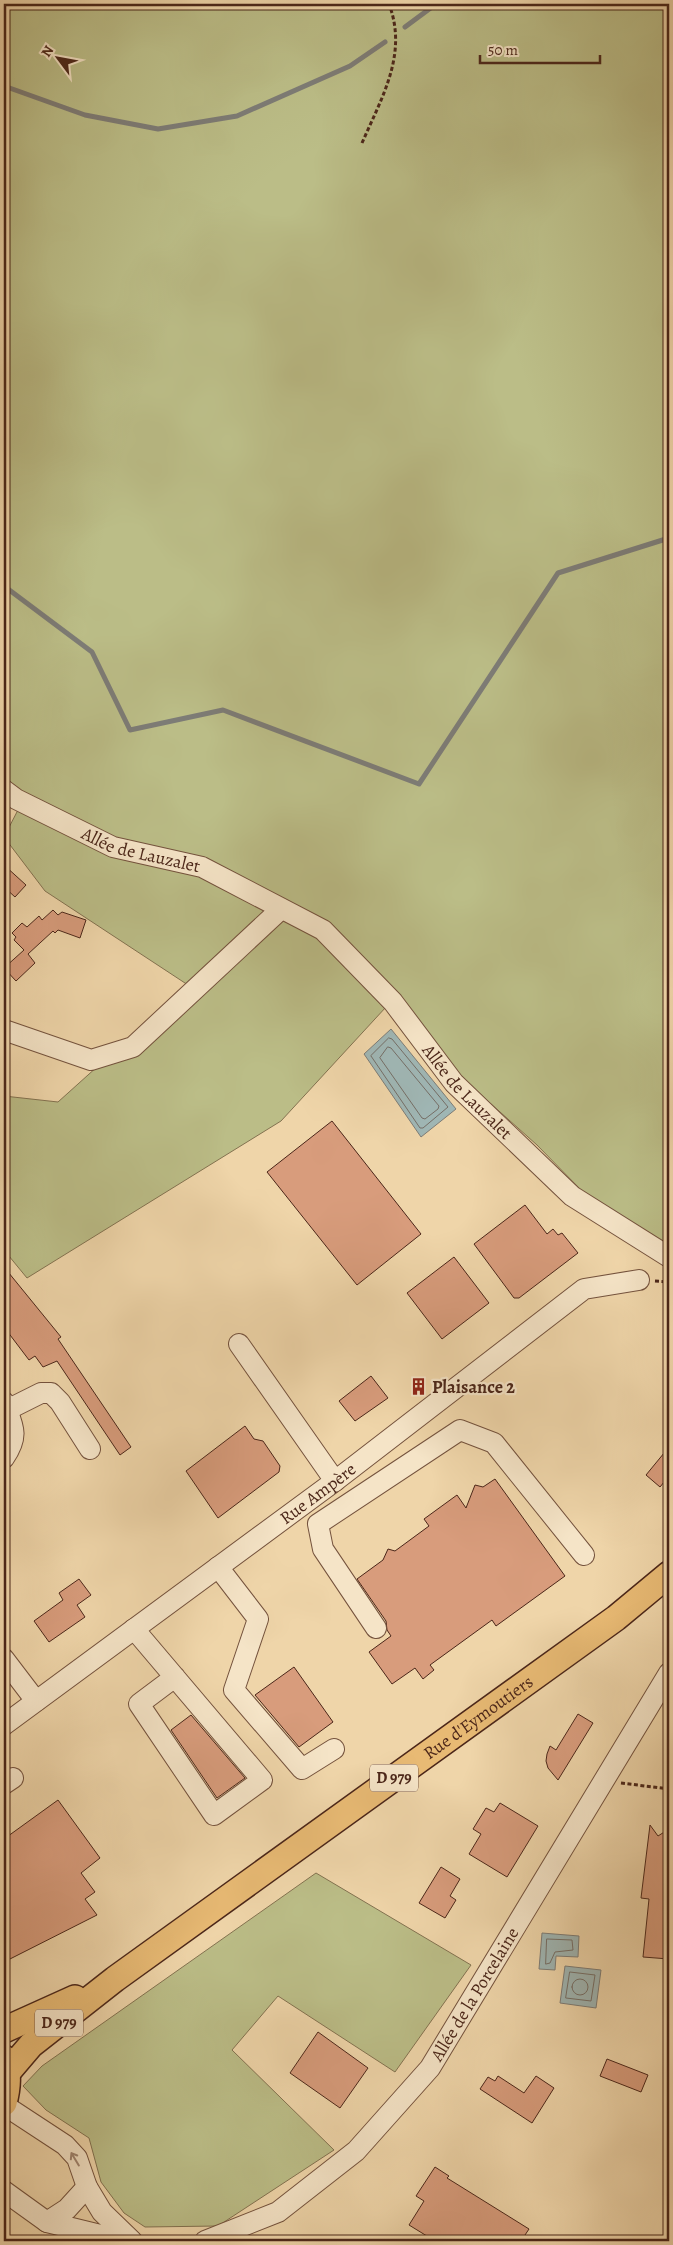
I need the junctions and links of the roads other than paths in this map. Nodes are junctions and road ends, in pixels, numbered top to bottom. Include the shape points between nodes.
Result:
1 (4, 790) edge
2 (281, 909) junction
3 (4, 1030) edge
4 (669, 1256) edge
5 (639, 1280) dead end
6 (239, 1344) dead end
7 (6, 1406) edge
8 (90, 1448) dead end
9 (4, 1458) edge
10 (335, 1481) junction
11 (285, 1518) junction
12 (318, 1524) junction
13 (584, 1555) dead end
14 (218, 1568) junction
15 (669, 1574) edge
16 (376, 1628) dead end
17 (134, 1629) junction
18 (4, 1659) edge
19 (669, 1673) edge
20 (175, 1677) junction
21 (36, 1701) junction
22 (4, 1725) edge
23 (334, 1749) dead end
24 (115, 1979) junction
25 (4, 2030) edge
26 (6, 2065) edge
27 (4, 2104) edge
28 (87, 2187) junction
29 (4, 2191) edge
30 (47, 2222) junction
31 (125, 2241) edge
32 (132, 2241) edge
33 (205, 2241) edge

1 - 2 street, Allée de Lauzalet via 113,848 202,867
2 - 3 street via 134,1047 92,1060
2 - 4 street, Allée de Lauzalet via 323,930 393,1002 454,1083 572,1196
5 - 10 street, Rue Ampère via 584,1289
6 - 10 street
7 - 8 street via 51,1393
7 - 9 street via 14,1428 14,1442
10 - 11 street, Rue Ampère
11 - 12 street
11 - 14 street, Rue Ampère
12 - 13 street via 460,1430 494,1443
12 - 16 street via 323,1549
14 - 17 street, Rue Ampère
14 - 23 street via 258,1619 234,1690 302,1769
15 - 24 main road, Rue d'Eymoutiers / D 979 via 616,1618
17 - 20 street
17 - 21 street, Rue Ampère
18 - 21 street
19 - 33 street, Allée de la Porcelaine via 430,2068 356,2151 278,2212
20 - 20 street via 262,1780 214,1815 139,1704
21 - 22 street, Rue Ampère
24 - 25 main road, D 979
24 - 26 main road, D 979
26 - 27 main road via 8,2089
28 -> 27 street via 76,2158 65,2145
28 - 30 street via 67,2208
28 - 32 street via 102,2212
29 - 30 street
30 - 31 street

